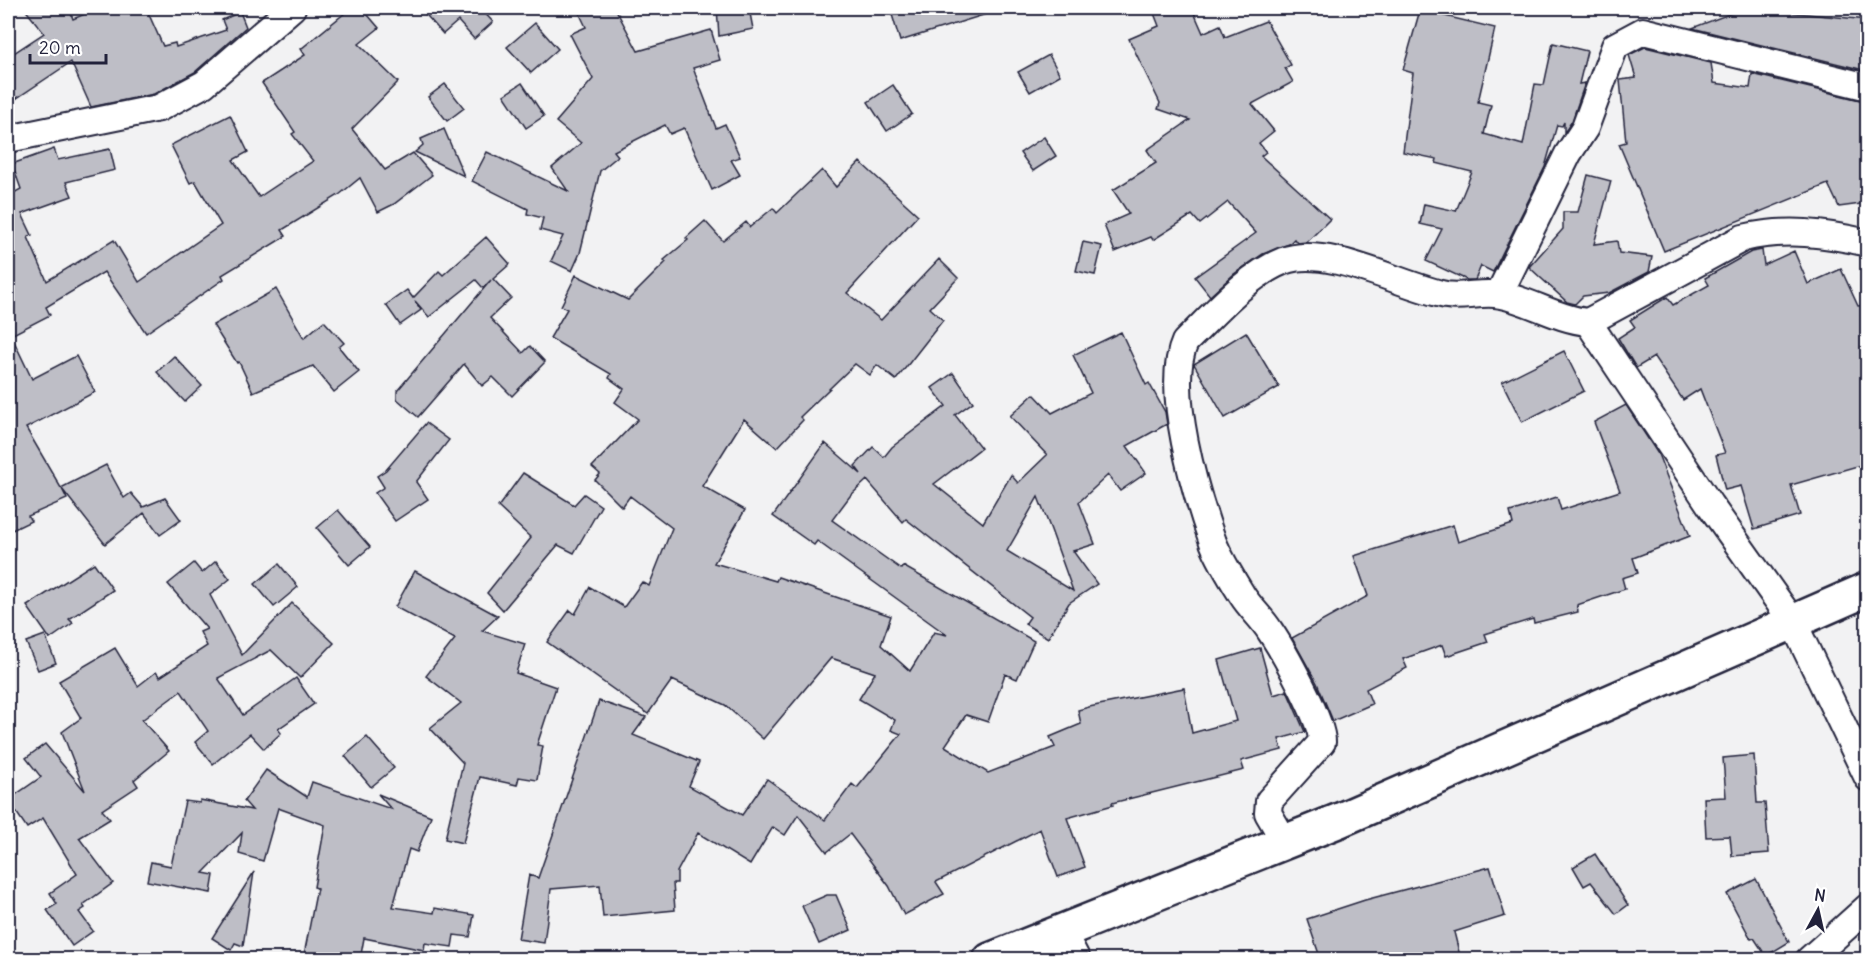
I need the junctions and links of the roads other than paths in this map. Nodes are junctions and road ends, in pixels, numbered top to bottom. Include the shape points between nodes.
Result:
1 (292, 8) edge
2 (1868, 87) edge
3 (8, 139) edge
4 (1868, 243) edge
5 (1499, 294) junction
6 (1588, 322) junction
7 (1868, 589) edge
8 (1793, 622) junction
9 (1868, 778) edge
10 (1285, 842) junction
11 (1868, 907) edge
12 (1062, 931) junction
13 (990, 960) edge
14 (1077, 960) edge
15 (1809, 960) edge

1 - 3 street via 204,84 159,108
2 - 5 street via 1643,31 1628,37 1615,46 1585,128
4 - 6 street via 1803,231 1766,232 1743,238
5 - 6 street
5 - 10 street via 1448,295 1317,257 1285,260 1261,273 1185,342 1179,355 1185,451 1214,544 1242,596 1270,631 1322,735 1322,742 1269,801 1268,813
6 - 8 street via 1710,506
7 - 8 main road
8 - 9 street
8 - 10 main road
10 - 12 main road
11 - 15 street
12 - 13 main road
12 - 14 street

